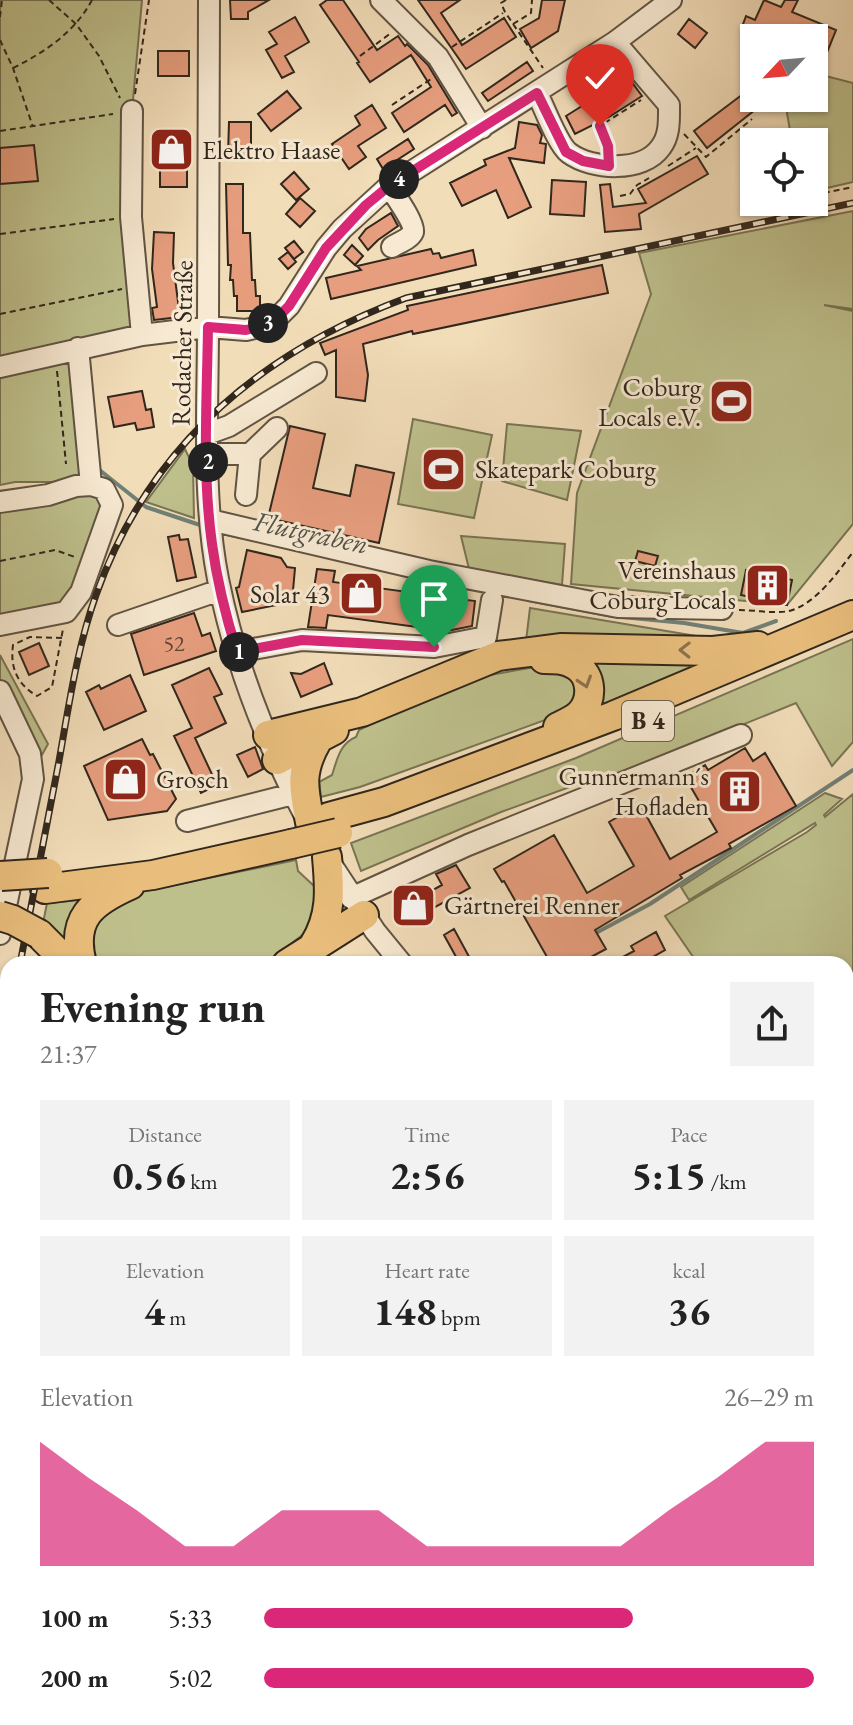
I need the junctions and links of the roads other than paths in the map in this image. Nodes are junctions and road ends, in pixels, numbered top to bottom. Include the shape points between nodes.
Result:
1 (209, 0) edge
2 (381, 0) edge
3 (671, 0) edge
4 (615, 42) junction
5 (545, 88) junction
6 (132, 111) road end
7 (482, 128) junction
8 (389, 186) junction
9 (392, 247) dead end
10 (208, 327) junction
11 (142, 335) junction
12 (78, 348) junction
13 (0, 367) edge
14 (316, 373) dead end
15 (277, 428) dead end
16 (207, 444) junction
17 (250, 454) junction
18 (90, 474) junction
19 (246, 495) dead end
20 (0, 502) edge
21 (210, 527) junction
22 (220, 590) junction
23 (492, 600) dead end
24 (722, 609) road end
25 (853, 615) edge
26 (0, 625) edge
27 (118, 625) dead end
28 (853, 634) edge
29 (790, 642) junction
30 (237, 652) junction
31 (464, 670) junction
32 (0, 691) edge
33 (362, 712) junction
34 (741, 735) dead end
35 (317, 741) junction
36 (273, 747) junction
37 (478, 766) junction
38 (293, 794) junction
39 (187, 821) dead end
40 (313, 834) junction
41 (153, 875) junction
42 (46, 881) junction
43 (0, 882) edge
44 (358, 906) junction
45 (0, 916) edge
46 (0, 934) edge
47 (314, 945) junction
48 (61, 956) edge
49 (81, 956) edge
50 (298, 956) edge
51 (396, 956) edge

1 - 10 street, Rodacher Straße
2 - 7 street via 442,63
3 - 4 street
4 - 5 street
4 - 5 street via 669,105 668,132 660,150 630,166 583,161 566,152
5 - 7 street
6 - 11 street via 131,217
7 - 8 street
8 - 9 street via 413,225 408,238
8 - 10 street via 326,248 277,318 246,330
10 - 11 street
10 - 16 street, Rodacher Straße
11 - 12 street
12 - 13 street
12 - 18 street
14 - 16 street
15 - 17 street
16 - 17 street
16 - 21 street, Rodacher Straße
17 - 19 street
18 - 20 street via 58,492
18 - 26 street via 112,505 81,592 66,612
21 - 22 street, Rodacher Straße
21 - 24 street via 618,607
22 - 27 street
22 - 30 street, Rodacher Straße
23 - 30 street via 486,637 434,647 302,640
25 - 29 highway, B 4
28 - 40 highway, B 4 via 620,732 418,807
29 -> 31 highway via 713,651 531,650
29 - 37 highway, B 4
30 - 36 street, Rodacher Straße
31 - 33 highway
31 -> 37 highway via 559,659 581,670 590,694 575,718
32 - 46 street via 30,754 33,779
33 - 35 highway
33 - 36 highway
34 - 44 street via 468,845
35 - 36 highway
35 - 40 highway via 303,776
36 - 38 street, Rodacher Straße
37 - 40 highway, B 4
38 - 39 street
38 - 40 street, Rodacher Straße
40 - 41 highway, B 4
40 - 42 highway, B 4 via 135,860
40 - 44 street, Rodacher Straße
40 - 47 highway via 330,892 324,929
41 - 42 highway, B 4
41 - 49 highway via 93,905 78,939
42 - 43 highway, B 4
44 - 47 highway
44 - 51 street, Rodacher Straße
45 - 48 highway, bridge via 39,934
47 - 50 highway

